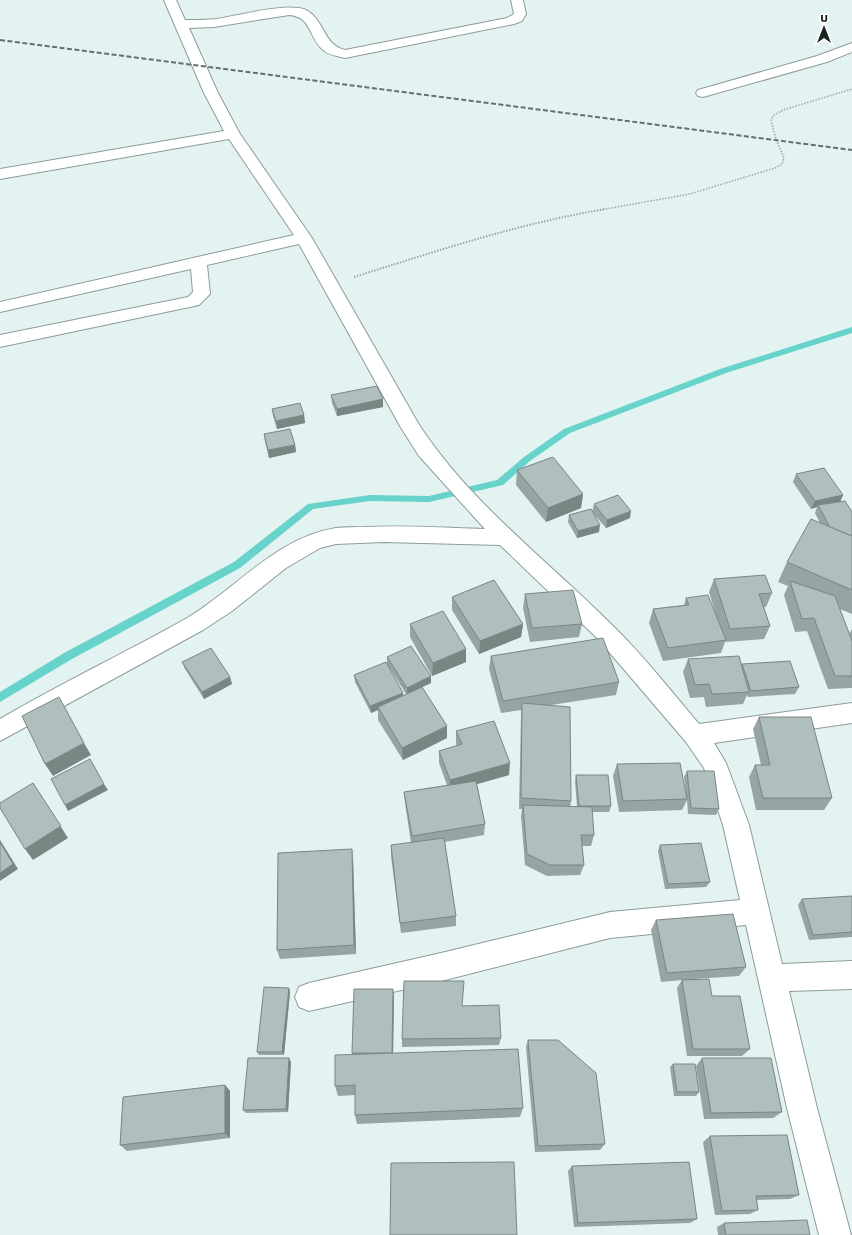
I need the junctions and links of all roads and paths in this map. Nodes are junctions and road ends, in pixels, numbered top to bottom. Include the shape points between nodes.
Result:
1 (170, 0) edge
2 (516, 0) edge
3 (181, 24) junction
4 (852, 47) edge
5 (852, 89) edge
6 (703, 93) dead end
7 (233, 134) junction
8 (0, 174) edge
9 (304, 238) junction
10 (198, 262) junction
11 (331, 284) junction
12 (0, 307) edge
13 (0, 341) edge
14 (505, 538) junction
15 (852, 713) edge
16 (0, 730) edge
17 (694, 735) junction
18 (756, 911) junction
19 (852, 976) edge
20 (773, 978) junction
21 (309, 997) dead end
22 (835, 1235) edge

1 - 3 street
2 - 3 street via 520,14 518,18 510,21 344,54 326,48 309,18 299,11 214,23
3 - 7 street via 211,93
4 - 6 street via 822,59
5 - 11 path via 774,115 771,120 784,158 782,164 775,168 690,194 542,222 453,246
7 - 8 street
7 - 9 street
9 - 10 street
9 - 11 street
10 - 12 street
10 - 13 street via 202,294 193,301
11 - 14 street via 426,451
14 - 16 street via 384,534 336,536 314,542 279,562 195,624
14 - 17 street via 606,633
15 - 17 street
17 - 18 street via 707,750 721,778 736,825
18 - 20 street
18 - 21 street via 610,925
19 - 20 street
20 - 22 street via 804,1116

